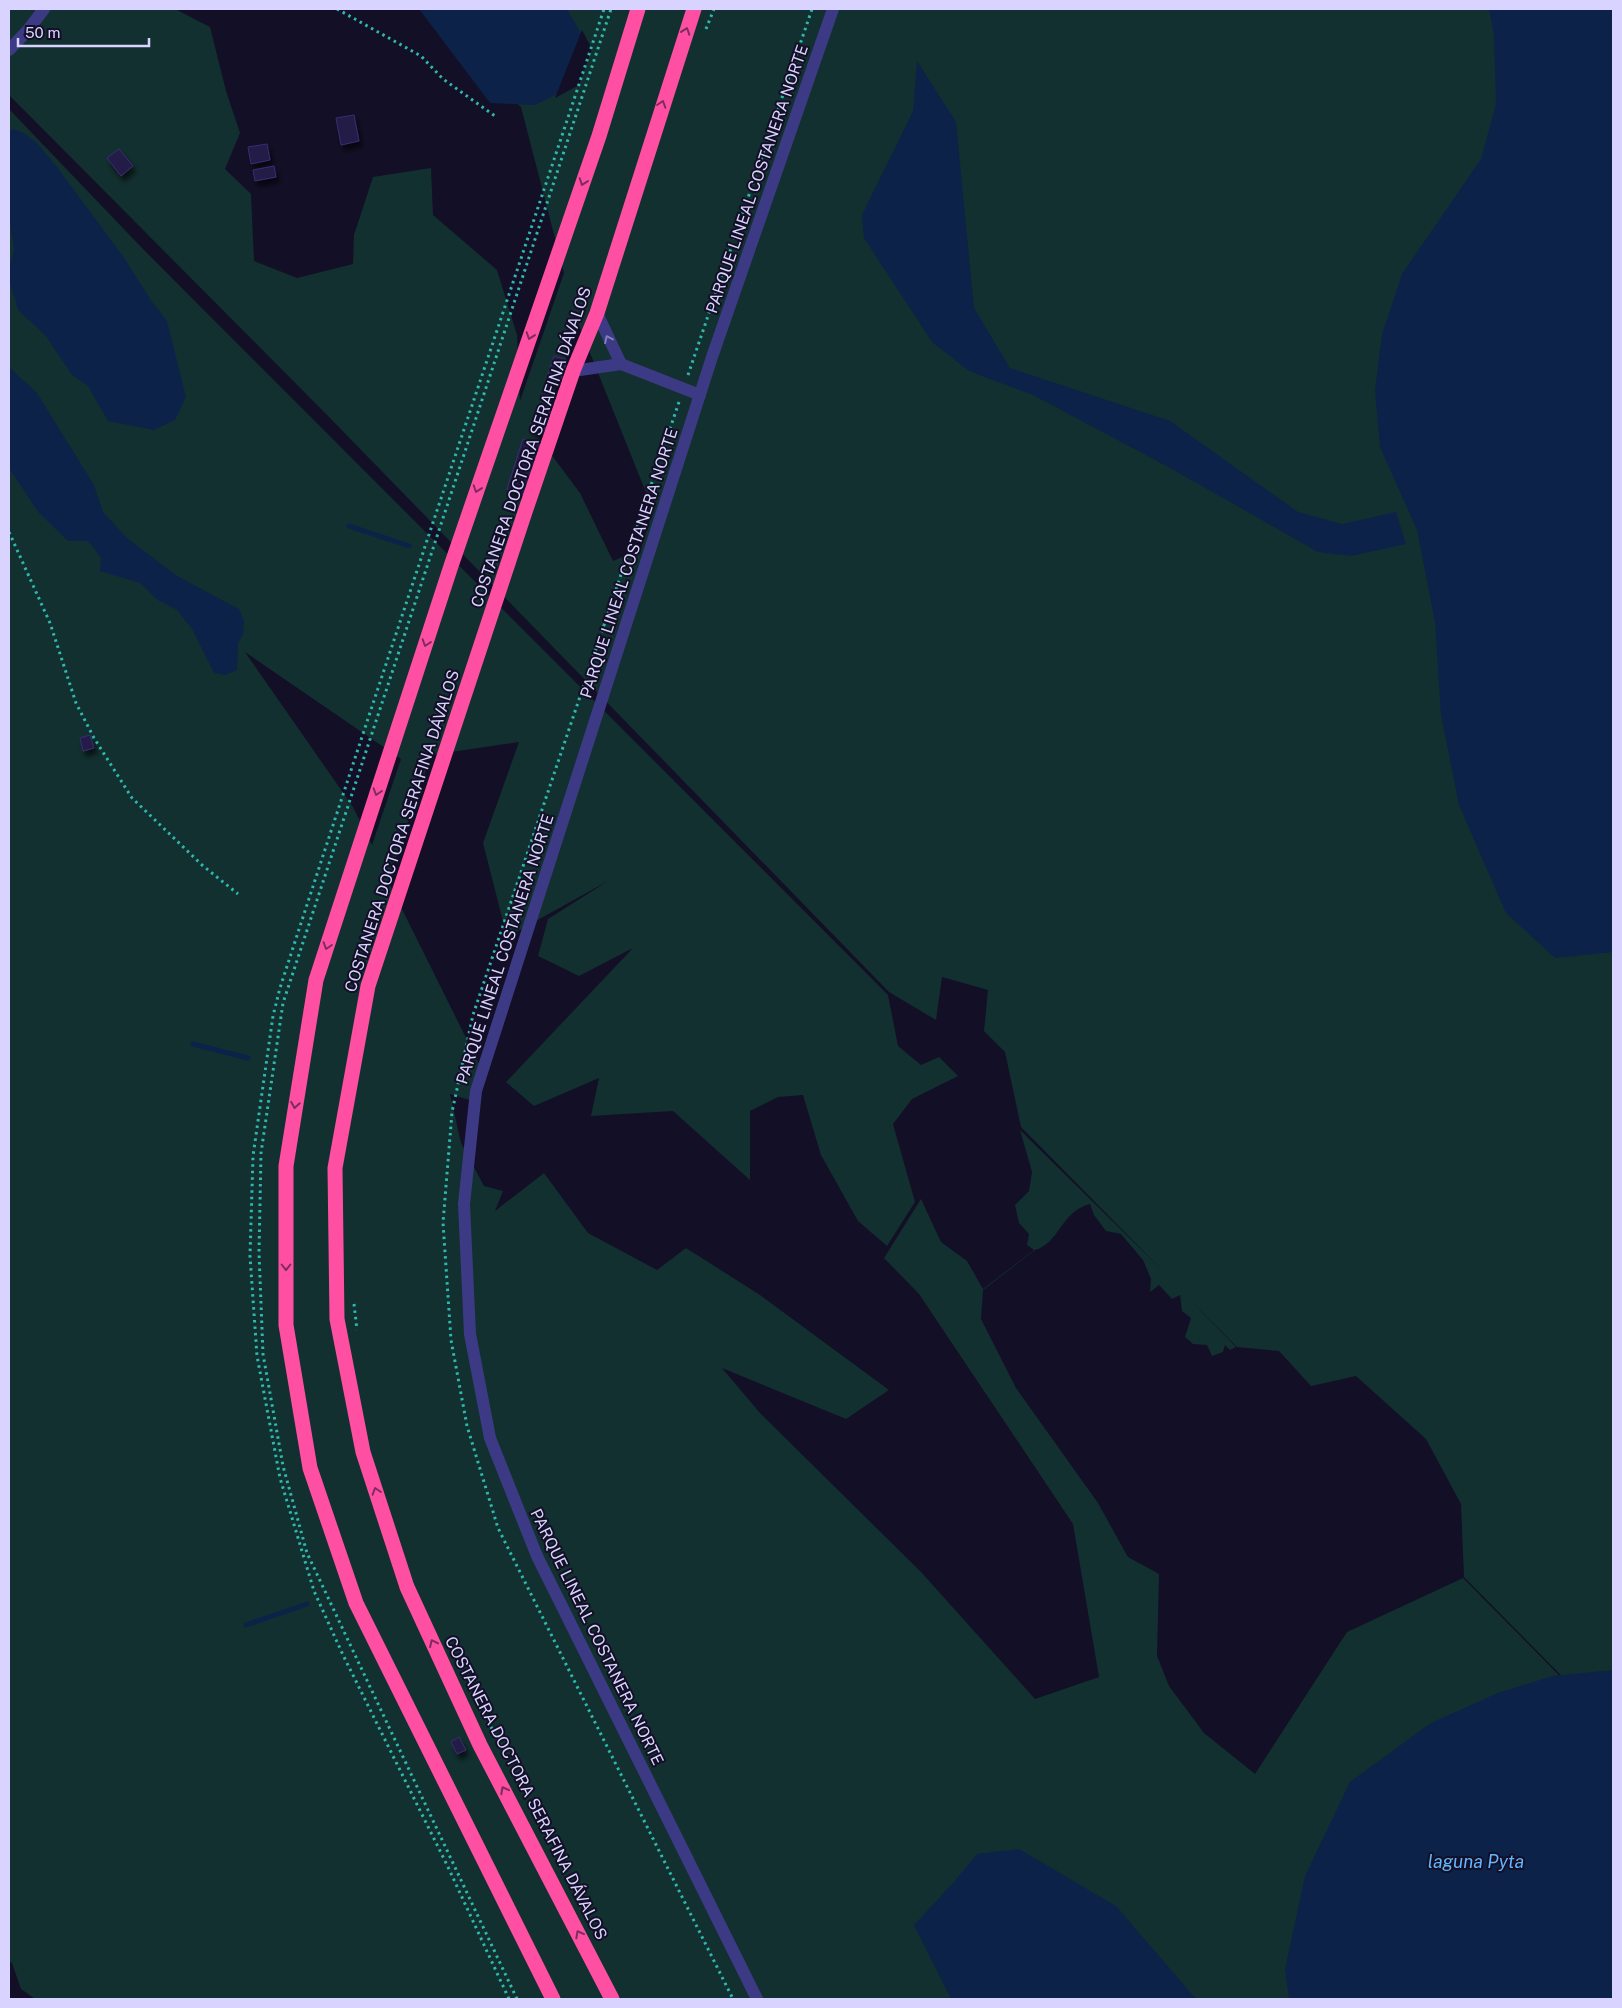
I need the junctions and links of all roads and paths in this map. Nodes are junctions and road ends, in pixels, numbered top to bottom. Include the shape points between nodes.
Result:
1 (44, 9) edge
2 (337, 9) edge
3 (604, 9) edge
4 (611, 9) edge
5 (638, 9) edge
6 (694, 9) edge
7 (812, 9) edge
8 (833, 9) edge
9 (9, 50) edge
10 (495, 116) dead end
11 (596, 313) junction
12 (622, 364) junction
13 (574, 371) junction
14 (684, 387) junction
15 (700, 394) junction
16 (9, 532) edge
17 (238, 894) dead end
18 (509, 1999) edge
19 (517, 1999) edge
20 (553, 1999) edge
21 (612, 1999) edge
22 (733, 1999) edge
23 (757, 1999) edge

1 - 9 street
2 - 10 path via 421,56 443,79
3 - 18 path via 475,390 280,988 253,1156 250,1236 257,1356 280,1478 314,1591
4 - 19 path via 283,1003 261,1153 259,1253 263,1354 284,1466 307,1553
5 -> 20 highway via 599,136 457,549 316,980 286,1166 286,1325 310,1468 356,1603
11 -> 6 highway, COSTANERA DOCTORA SERAFINA DÁVALOS
7 - 14 path
8 - 15 street, PARQUE LINEAL COSTANERA NORTE
12 -> 11 street
11 - 13 highway, COSTANERA DOCTORA SERAFINA DÁVALOS
12 - 13 street
12 - 14 street
21 -> 13 highway, COSTANERA DOCTORA SERAFINA DÁVALOS via 480,1745 407,1586 363,1452 337,1318 335,1168 368,986
14 - 15 street
14 - 22 path via 472,1015 452,1112 443,1222 451,1340 467,1426 498,1528
15 - 23 street, PARQUE LINEAL COSTANERA NORTE via 476,1092 464,1204 470,1334 490,1438 537,1556
16 - 17 path via 50,623 76,703 94,738 132,798 202,865

